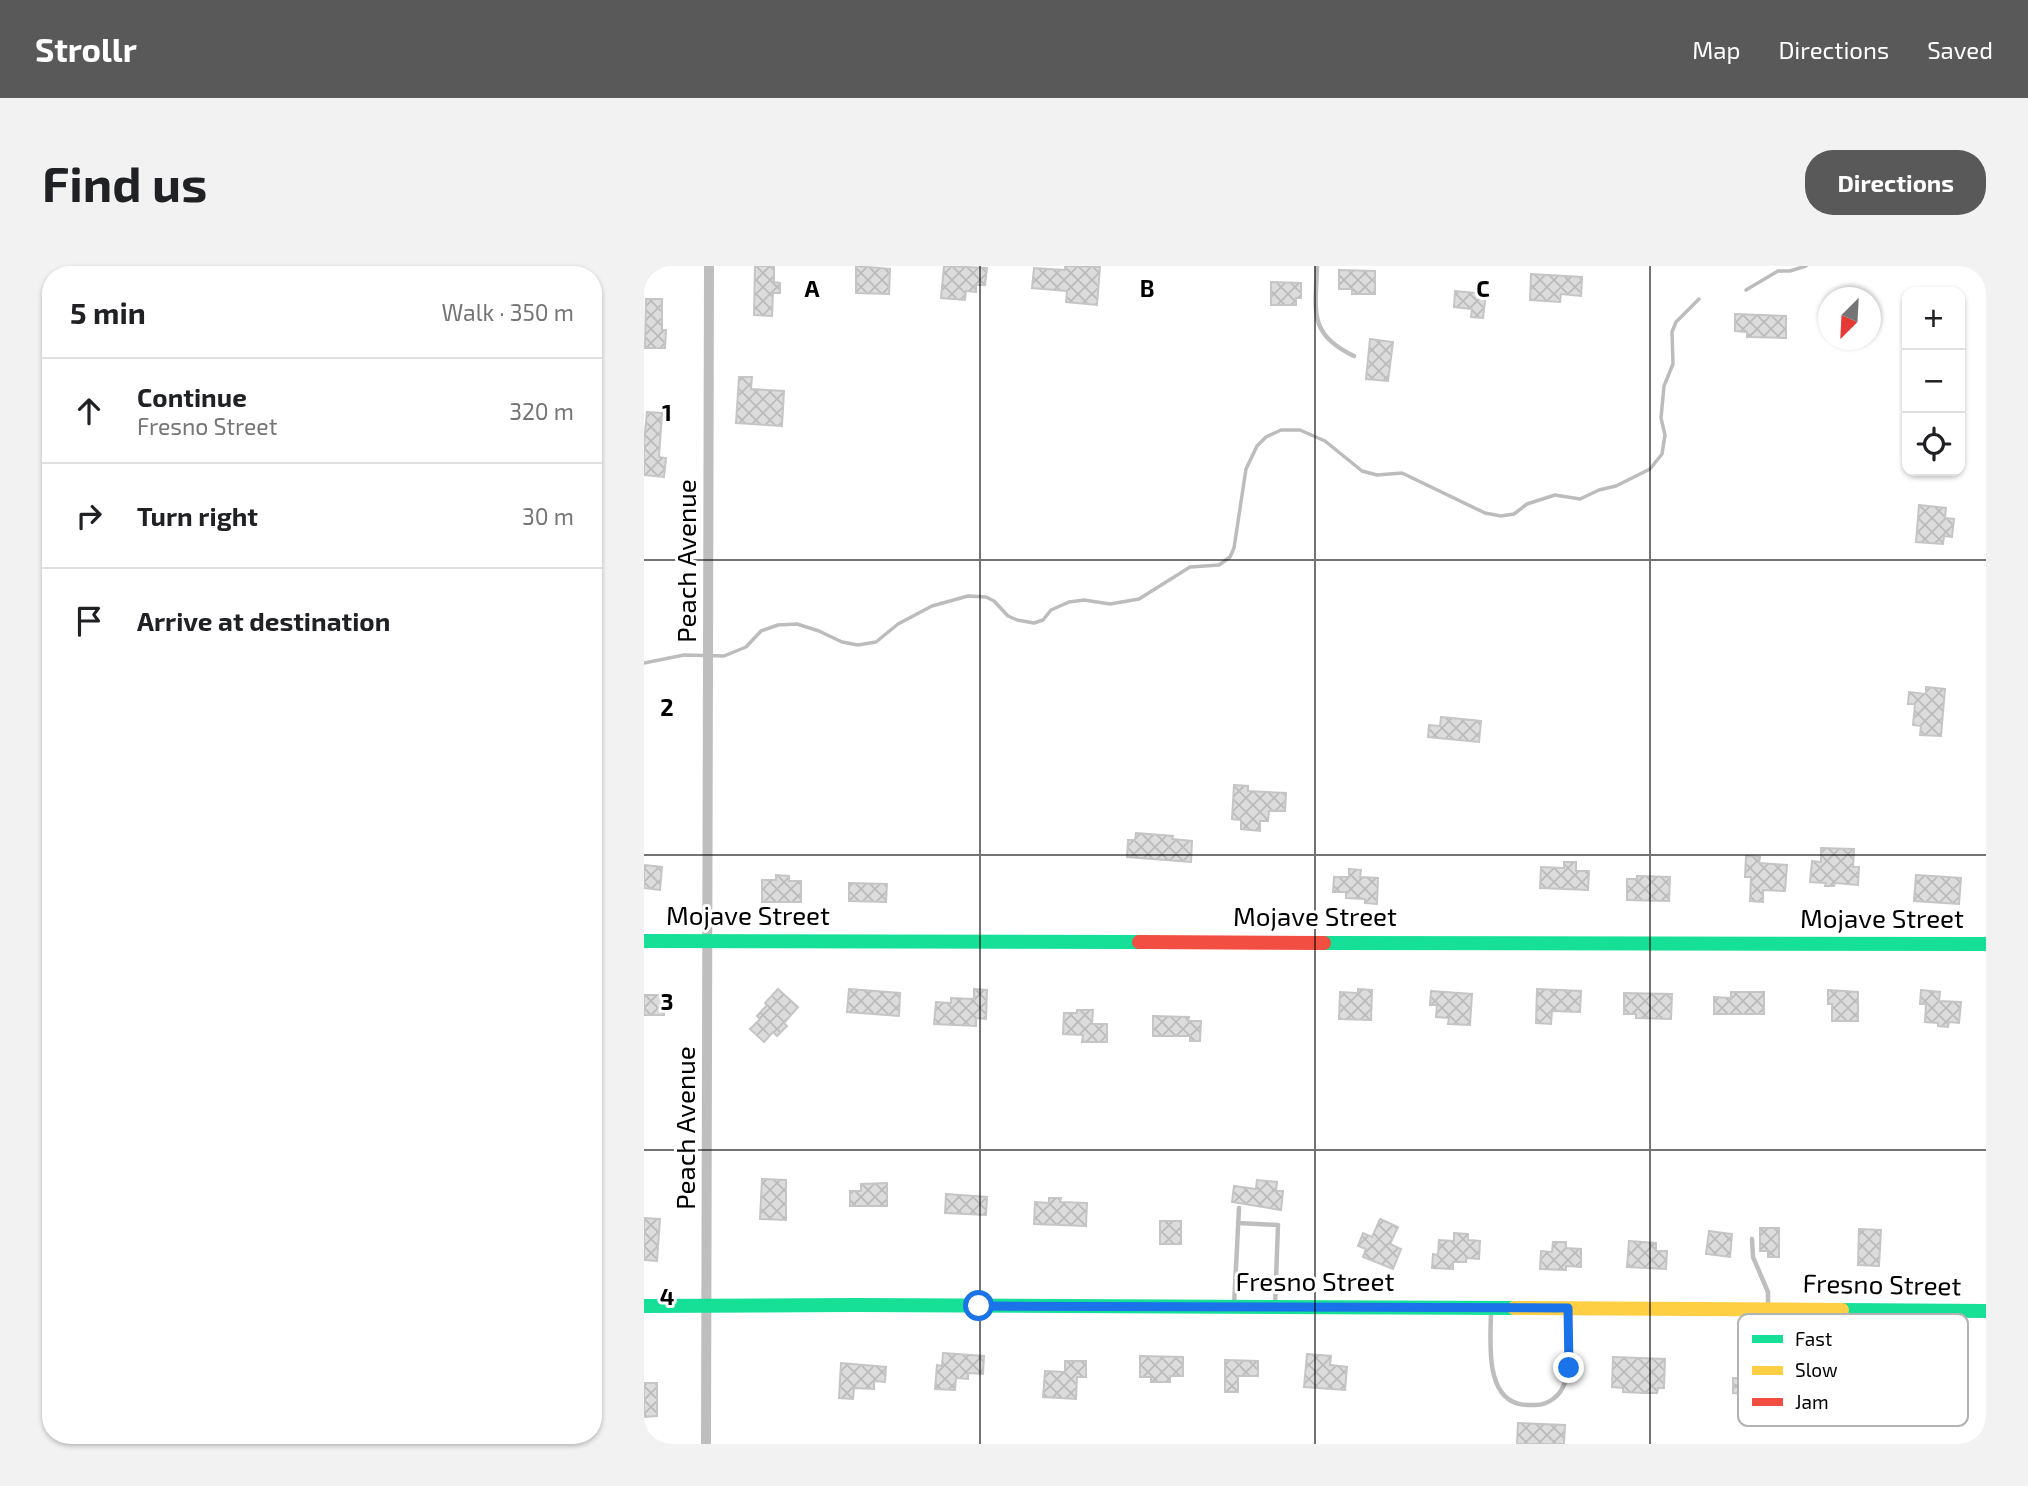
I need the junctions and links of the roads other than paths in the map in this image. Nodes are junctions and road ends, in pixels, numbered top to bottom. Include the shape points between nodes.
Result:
1 (709, 266) edge
2 (1317, 266) edge
3 (1354, 356) dead end
4 (644, 941) edge
5 (707, 941) junction
6 (1986, 944) edge
7 (1239, 1208) dead end
8 (1238, 1223) junction
9 (1752, 1239) dead end
10 (644, 1306) edge
11 (707, 1307) junction
12 (1234, 1307) junction
13 (1275, 1307) junction
14 (1492, 1308) junction
15 (1568, 1308) junction
16 (1768, 1309) junction
17 (1986, 1311) edge
18 (706, 1444) edge

1 - 5 street, Peach Avenue
2 - 3 lane via 1316,317 1323,334
4 - 5 street, Mojave Street
5 - 6 street, Mojave Street
5 - 11 street, Peach Avenue
7 - 8 lane
8 - 12 lane
8 - 13 lane via 1278,1225
9 - 16 lane via 1753,1256 1768,1292
10 - 11 street, Fresno Street
11 - 12 street, Fresno Street
11 - 18 street, Peach Avenue
12 - 13 street, Fresno Street
13 - 14 street, Fresno Street
14 - 15 street, Fresno Street
14 - 15 lane via 1490,1346 1501,1393 1516,1404 1536,1405 1551,1401 1563,1388 1569,1368
15 - 16 street, Fresno Street
16 - 17 street, Fresno Street

